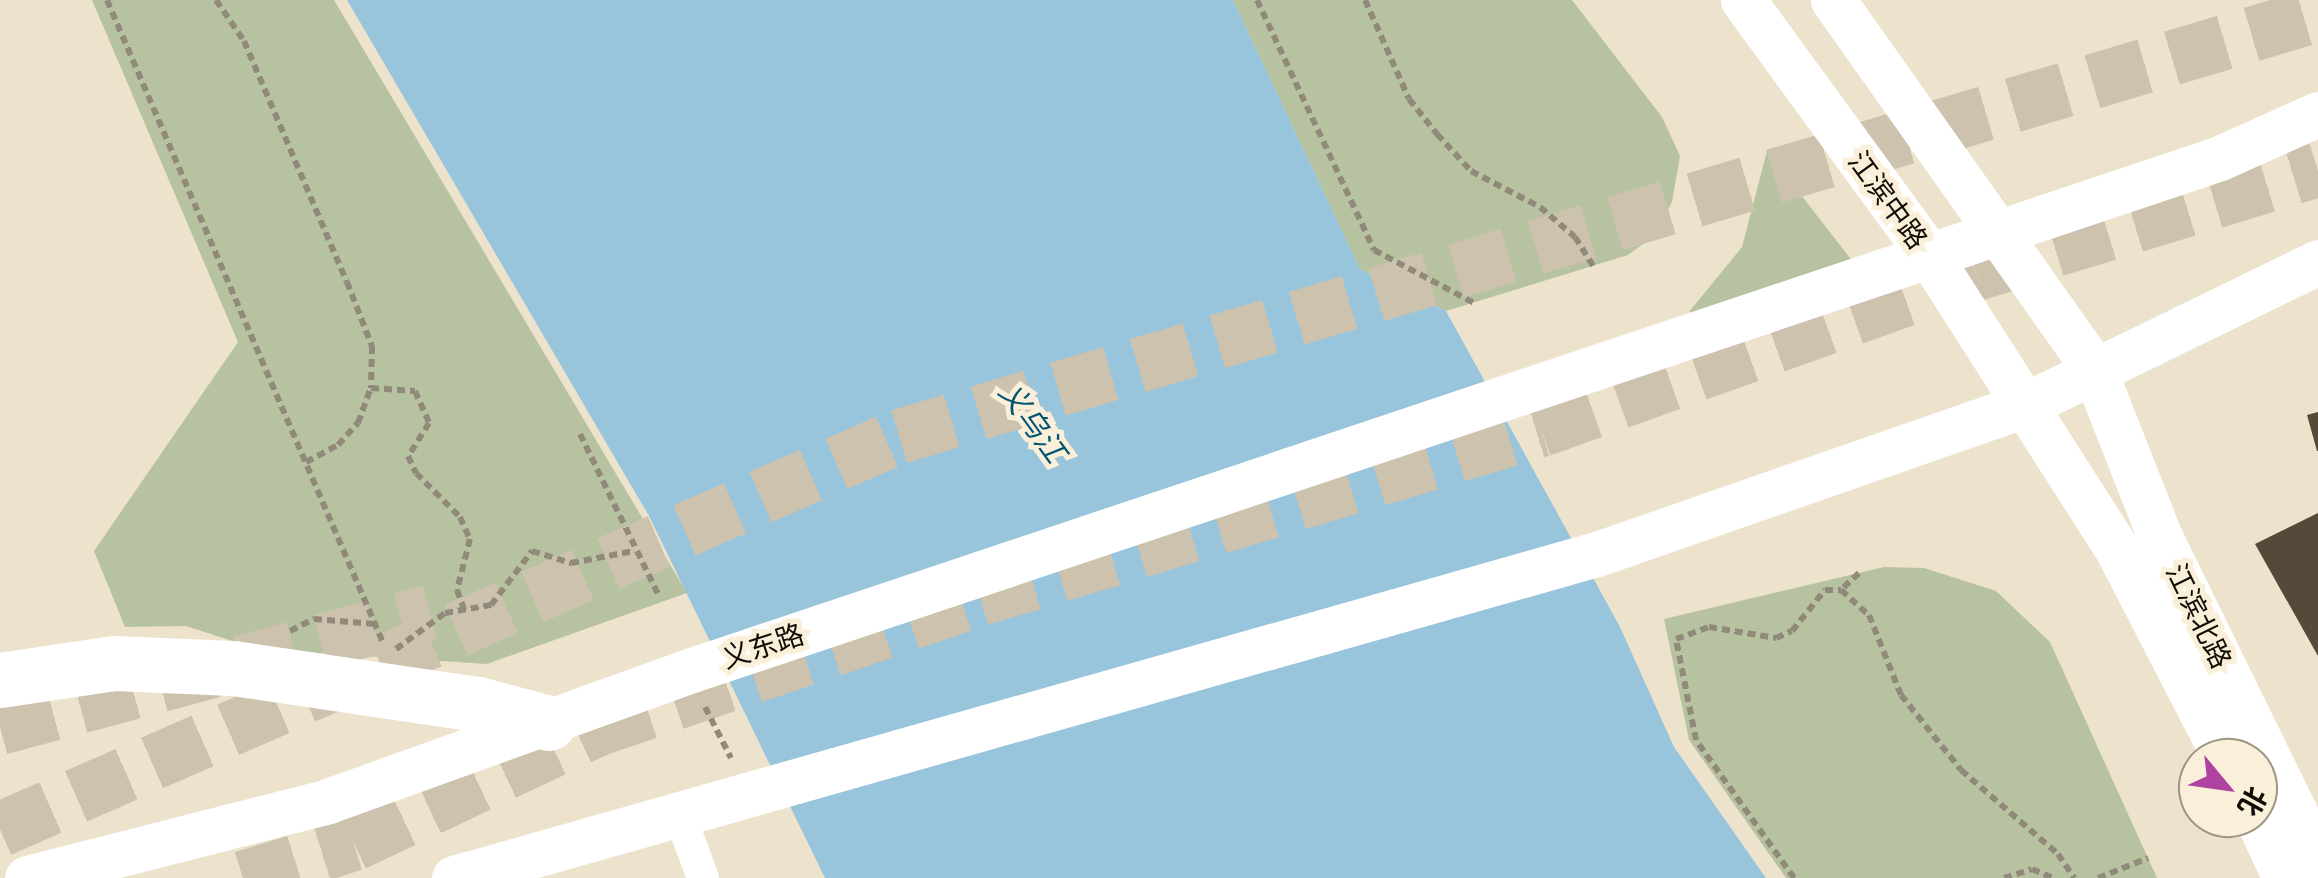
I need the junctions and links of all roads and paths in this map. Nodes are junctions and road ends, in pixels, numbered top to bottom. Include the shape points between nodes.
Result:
1 (108, 0) edge
2 (216, 0) edge
3 (1257, 0) edge
4 (1365, 0) edge
5 (1743, 0) edge
6 (1834, 0) edge
7 (2318, 114) edge
8 (1997, 228) junction
9 (1927, 252) junction
10 (2318, 262) edge
11 (1593, 266) dead end
12 (1474, 303) dead end
13 (2093, 367) junction
14 (371, 388) junction
15 (2023, 406) junction
16 (580, 434) dead end
17 (306, 462) junction
18 (634, 551) junction
19 (1859, 573) dead end
20 (1841, 590) junction
21 (660, 596) dead end
22 (465, 612) junction
23 (375, 624) junction
24 (285, 637) dead end
25 (0, 680) edge
26 (695, 680) junction
27 (550, 722) junction
28 (2216, 738) edge
29 (738, 773) dead end
30 (678, 813) junction
31 (2266, 838) edge
32 (2148, 858) dead end
33 (2318, 860) edge
34 (27, 878) edge
35 (454, 878) edge
36 (703, 878) edge
37 (1794, 878) edge
38 (2004, 878) edge
39 (2053, 878) edge
40 (2074, 878) edge
41 (2098, 878) edge
42 (2285, 878) edge

1 - 17 path
2 - 14 path via 265,86 353,298 372,346
3 - 12 path via 1374,250
4 - 11 path via 1409,99 1436,134 1471,171 1540,208 1575,237
5 - 9 main road, 江滨中路
6 - 8 main road
7 - 8 main road, 义东路 via 2220,158
8 - 9 main road, 义东路
8 - 13 main road
9 - 15 main road, 江滨中路
9 - 26 main road, 义东路
10 - 13 main road
13 - 15 main road
13 - 33 main road, 江滨北路 via 2160,537
14 - 17 path via 358,423
14 - 22 path via 416,392 428,423 408,456 460,517 470,540 457,590
15 - 28 main road, 江滨北路 via 2117,549
15 - 30 main road via 1597,554
16 - 18 path
17 - 23 path
18 - 21 path
18 - 22 path via 571,564 532,550 491,605
19 - 20 path
20 - 37 path via 1824,590 1792,631 1776,638 1710,628 1676,639 1696,740
20 - 40 path via 1870,614 1902,695 1933,736 2058,854
22 - 23 path via 445,614 416,630 389,656
23 - 24 path via 314,620
25 - 27 highway via 114,664 233,668 478,704
26 - 27 main road, 义东路
26 - 29 path
27 - 34 main road, 义东路 via 328,801
30 - 35 main road
30 - 36 street
31 - 42 main road
32 - 41 path
38 - 39 path via 2032,870

